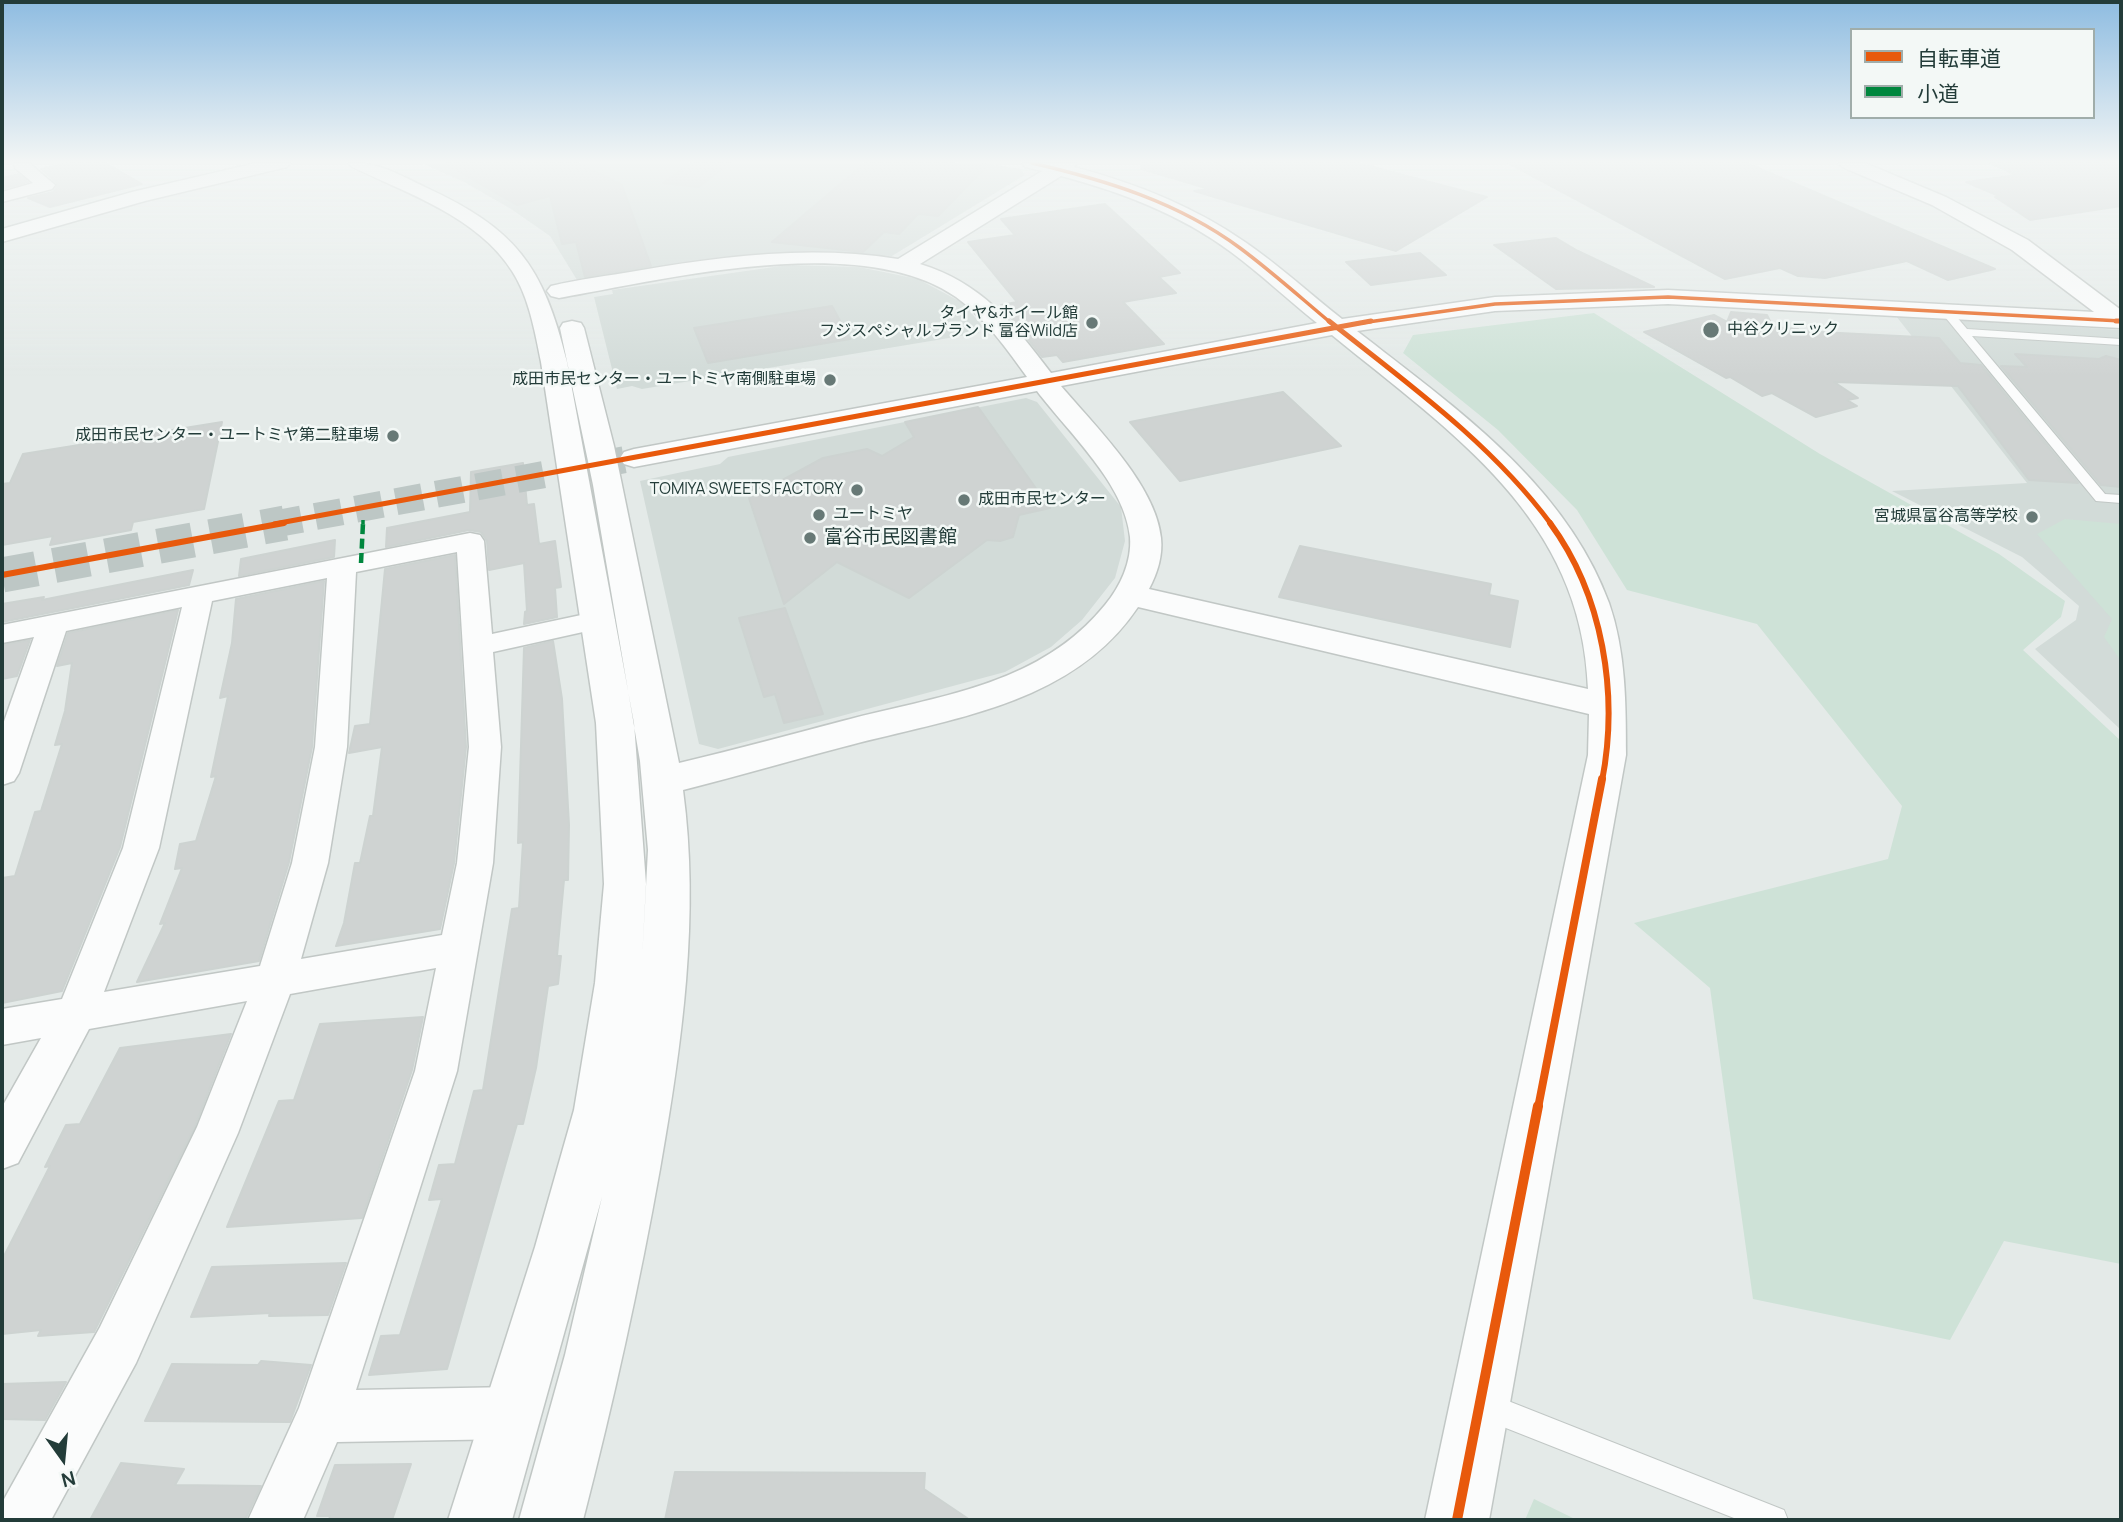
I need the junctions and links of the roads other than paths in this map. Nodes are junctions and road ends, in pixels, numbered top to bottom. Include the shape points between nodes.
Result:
1 (487, 234) edge
2 (516, 234) edge
3 (953, 234) edge
4 (1219, 234) edge
5 (2000, 234) edge
6 (902, 266) junction
7 (559, 291) junction
8 (1945, 310) junction
9 (1338, 327) junction
10 (1963, 332) junction
11 (2121, 342) edge
12 (1043, 380) junction
13 (634, 458) tunnel mouth
14 (2121, 499) edge
15 (342, 567) junction
16 (198, 595) junction
17 (1130, 595) junction
18 (600, 620) junction
19 (53, 624) junction
20 (2, 634) edge
21 (479, 646) junction
22 (1608, 706) junction
23 (2, 773) edge
24 (663, 781) junction
25 (460, 948) junction
26 (276, 979) junction
27 (76, 1014) junction
28 (2, 1027) edge
29 (2, 1148) edge
30 (1478, 1403) junction
31 (512, 1413) junction
32 (322, 1416) junction
33 (22, 1520) edge
34 (275, 1520) edge
35 (480, 1520) edge
36 (551, 1520) edge
37 (1457, 1520) edge
38 (1774, 1520) edge

1 - 18 street via 523,269 545,322
2 - 7 street via 544,264
3 - 6 street
4 - 9 street
5 - 8 street via 2121,321
6 - 7 street via 839,259 775,260
6 - 12 street via 971,297
7 - 24 street via 579,355 616,524
8 - 9 street via 1668,296 1549,299
8 - 10 lane
9 - 12 street
9 - 22 street via 1469,433 1547,516 1591,602 1602,647
10 - 11 lane
10 - 14 lane via 2101,498
12 - 13 street
12 - 17 street via 1122,482 1141,517 1146,539 1144,562
15 - 16 street
15 - 21 street via 470,541
15 - 26 street via 331,747 310,863
16 - 19 street
16 - 27 street via 141,848
17 - 22 street
17 - 24 street via 1092,640 1040,675 1012,687
18 - 21 street
18 - 31 street via 615,723 625,884 618,983 599,1110
19 - 20 street
19 - 23 street
21 - 25 street via 485,747 475,863
22 - 30 street via 1607,755
24 - 36 street via 670,878 656,1035 614,1266
25 - 26 street
25 - 32 street via 436,1071
26 - 27 street
26 - 33 street via 216,1133 118,1345
27 - 28 street
27 - 29 street
30 - 37 street
30 - 38 lane
31 - 32 street
31 - 35 street
32 - 34 street

